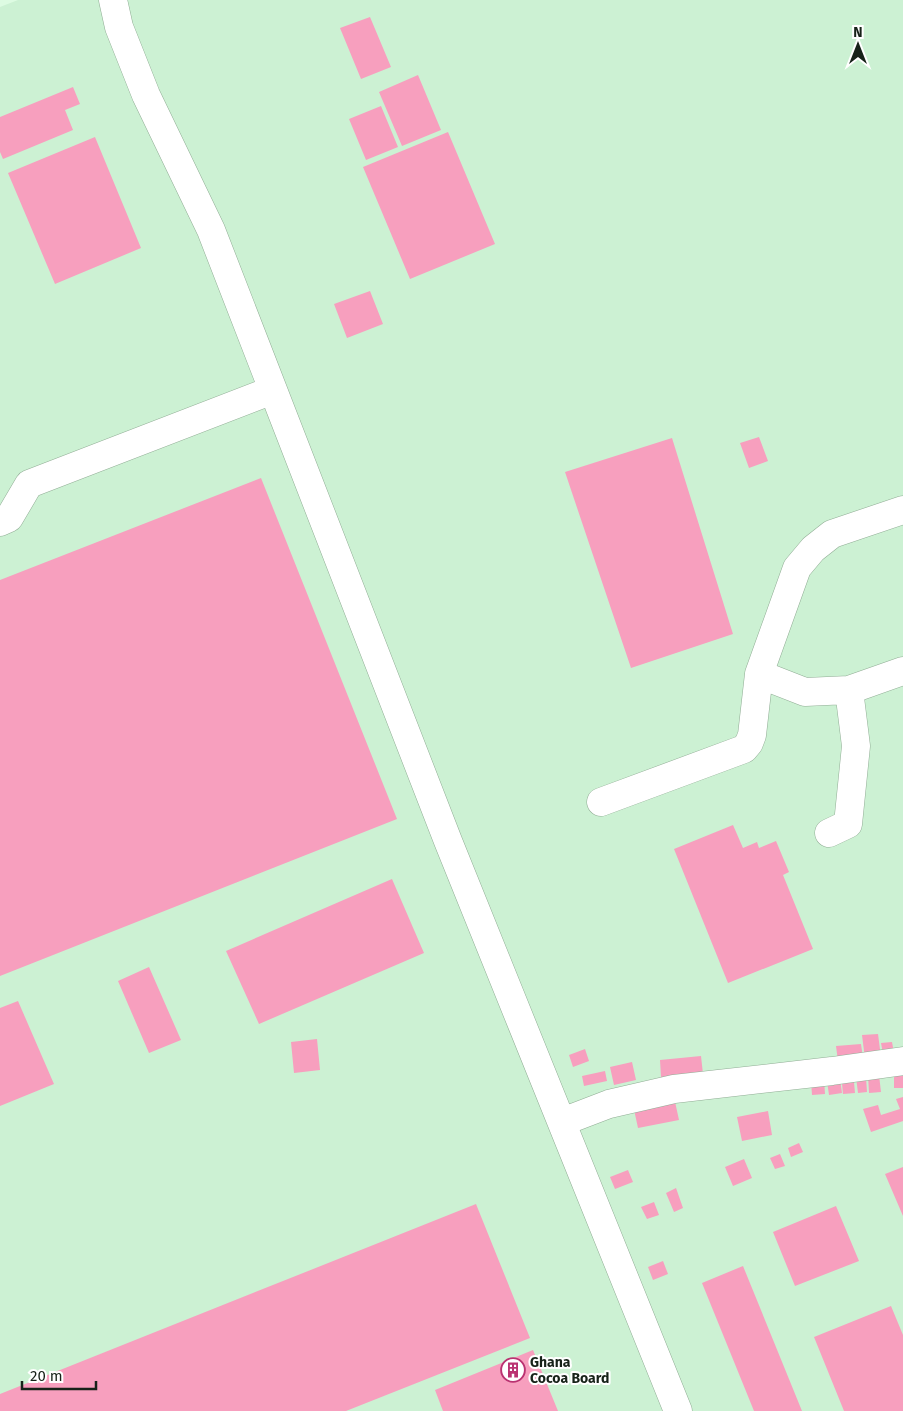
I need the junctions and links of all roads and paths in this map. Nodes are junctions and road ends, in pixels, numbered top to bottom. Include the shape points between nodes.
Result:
1 (99, 0) edge
2 (113, 0) edge
3 (119, 27) junction
4 (273, 390) junction
5 (903, 510) edge
6 (0, 522) edge
7 (903, 671) edge
8 (759, 674) junction
9 (849, 690) junction
10 (601, 802) dead end
11 (829, 833) dead end
12 (903, 1061) edge
13 (562, 1122) junction
14 (678, 1411) edge

1 - 3 street
2 - 3 street
3 - 4 street via 146,94 211,230
4 - 6 street via 29,484 9,518
4 - 13 street via 448,841
5 - 8 street via 832,534 813,549 797,568
7 - 9 street
8 - 9 street via 805,692
8 - 10 street via 752,734 744,749
9 - 11 street via 856,746 848,824
12 - 13 street via 674,1089 609,1104
13 - 14 street

